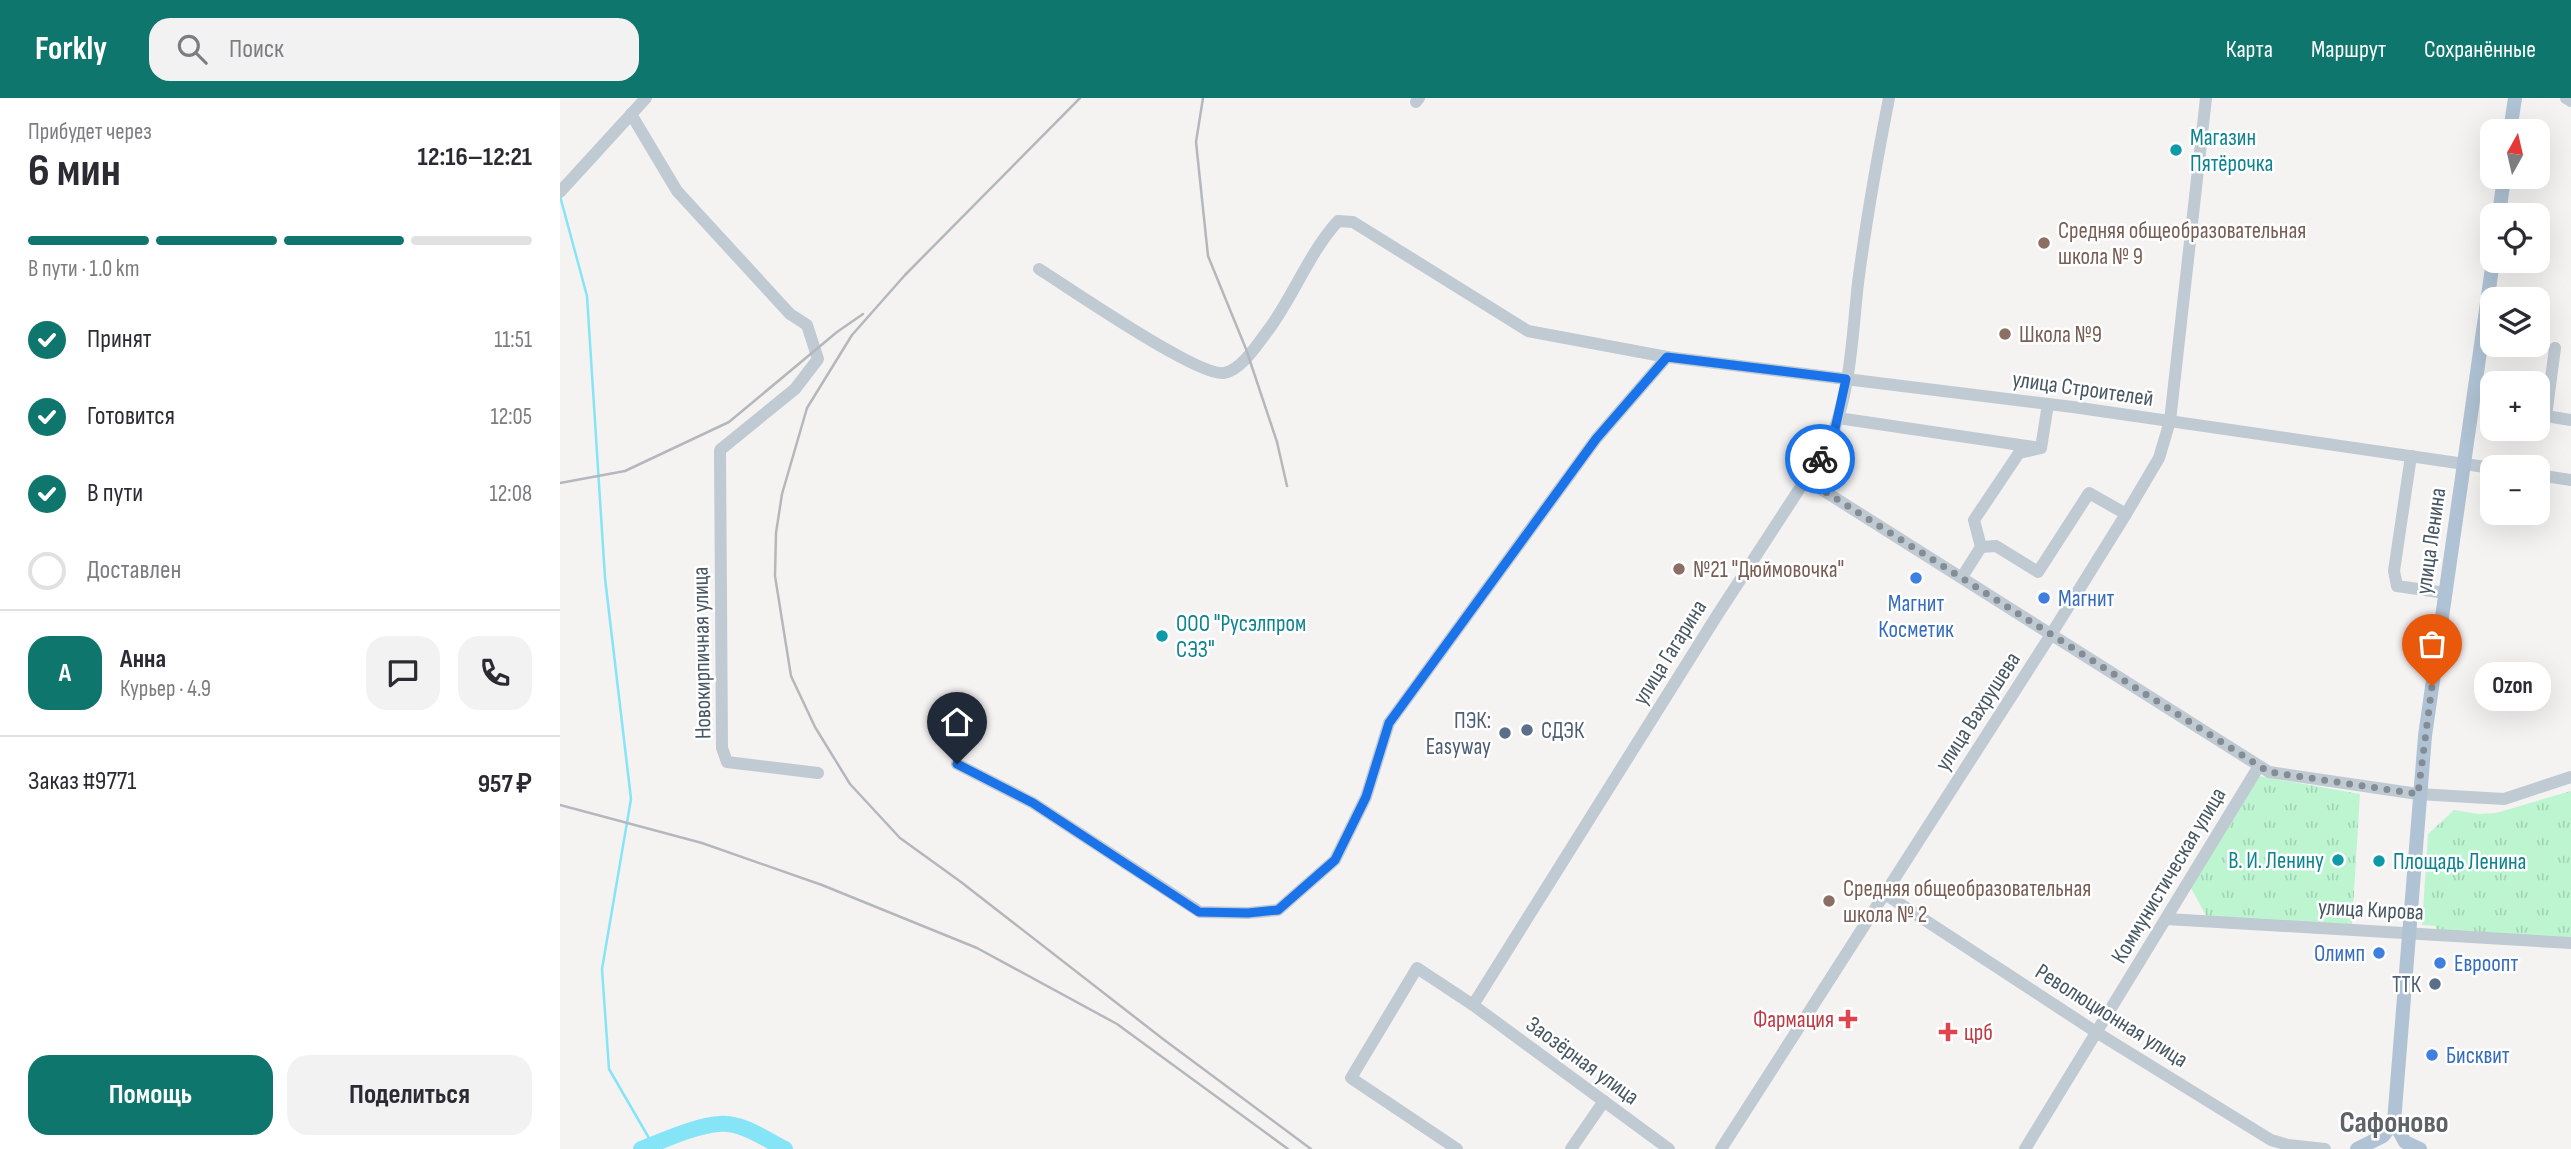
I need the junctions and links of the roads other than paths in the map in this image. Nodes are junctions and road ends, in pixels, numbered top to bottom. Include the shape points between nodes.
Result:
1 (646, 98) edge
2 (1889, 98) edge
3 (2207, 98) edge
4 (2515, 98) edge
5 (2566, 98) edge
6 (2571, 102) edge
7 (631, 114) junction
8 (2512, 119) edge
9 (560, 192) edge
10 (1039, 269) dead end
11 (2491, 273) edge
12 (2555, 348) dead end
13 (1667, 357) junction
14 (1846, 379) junction
15 (2048, 404) junction
16 (1838, 418) junction
17 (2571, 420) edge
18 (2169, 421) junction
19 (2042, 448) junction
20 (2411, 456) junction
21 (2464, 464) junction
22 (2480, 466) edge
23 (2550, 477) edge
24 (1805, 479) junction
25 (2571, 480) edge
26 (2126, 514) junction
27 (1981, 547) junction
28 (1962, 577) junction
29 (2445, 593) junction
30 (2052, 633) junction
31 (957, 764) dead end
32 (2259, 766) junction
33 (818, 773) dead end
34 (2571, 777) edge
35 (2418, 794) junction
36 (1885, 894) junction
37 (2167, 919) junction
38 (2407, 932) junction
39 (2571, 943) edge
40 (1473, 1005) junction
41 (2096, 1032) junction
42 (1604, 1101) junction
43 (2394, 1122) junction
44 (1457, 1149) edge
45 (1571, 1149) edge
46 (1669, 1149) edge
47 (1721, 1149) edge
48 (2025, 1149) edge
49 (2325, 1149) edge
50 (2357, 1149) edge
51 (2420, 1149) edge

1 - 7 street
2 - 14 street, улица Гагарина via 1868,205
3 - 18 street, улица Вахрушева
4 - 8 main road
5 - 6 street
7 - 9 street
7 - 33 street, Новокирпичная улица via 677,191 790,314 807,326 818,359 795,389 720,450 722,748 727,762
10 - 13 street, улица Строителей via 1157,344 1214,372 1226,373 1240,365 1270,328 1323,237 1338,221 1353,222 1528,331
11 - 21 main road, улица Ленина
12 - 17 street via 2546,416
13 - 14 street, улица Строителей
13 - 31 street via 1596,439 1389,723 1366,797 1335,860 1278,910 1199,912 1033,803
14 - 15 street, улица Строителей
14 - 16 street, улица Гагарина
15 - 18 street, улица Строителей
15 - 19 street
16 - 19 street
16 - 24 street, улица Гагарина via 1828,445
18 - 20 street, улица Строителей
18 - 26 street, улица Вахрушева via 2159,458
19 - 27 street via 2019,453 1974,520
20 - 21 street, улица Строителей
20 - 29 street via 2394,571 2397,586
21 - 22 street, улица Строителей
21 - 29 main road, улица Ленина
23 - 25 street
24 - 28 street
24 - 40 street, улица Гагарина
26 - 27 street via 2089,493 2038,572 1996,546
26 - 30 street, улица Вахрушева
27 - 28 street
28 - 30 street
29 - 35 main road, улица Ленина
30 - 32 street
30 - 36 street, улица Вахрушева
32 - 35 street via 2269,772
32 - 37 street, Коммунистическая улица
34 - 35 street via 2504,799
35 - 38 main road, улица Ленина
36 - 41 street, Революционная улица
36 - 47 street, улица Вахрушева
37 - 38 street, улица Кирова
37 - 41 street, Коммунистическая улица
38 - 39 street, улица Кирова
38 - 43 main road, улица Ленина
40 - 42 street, Заозёрная улица
40 - 44 street, Заозёрная улица via 1417,968 1351,1078
41 - 48 street, Коммунистическая улица
41 - 49 street, Революционная улица via 2272,1140
42 - 45 street
42 - 46 street, Заозёрная улица
43 - 50 main road via 2383,1136
43 - 51 main road via 2405,1142

